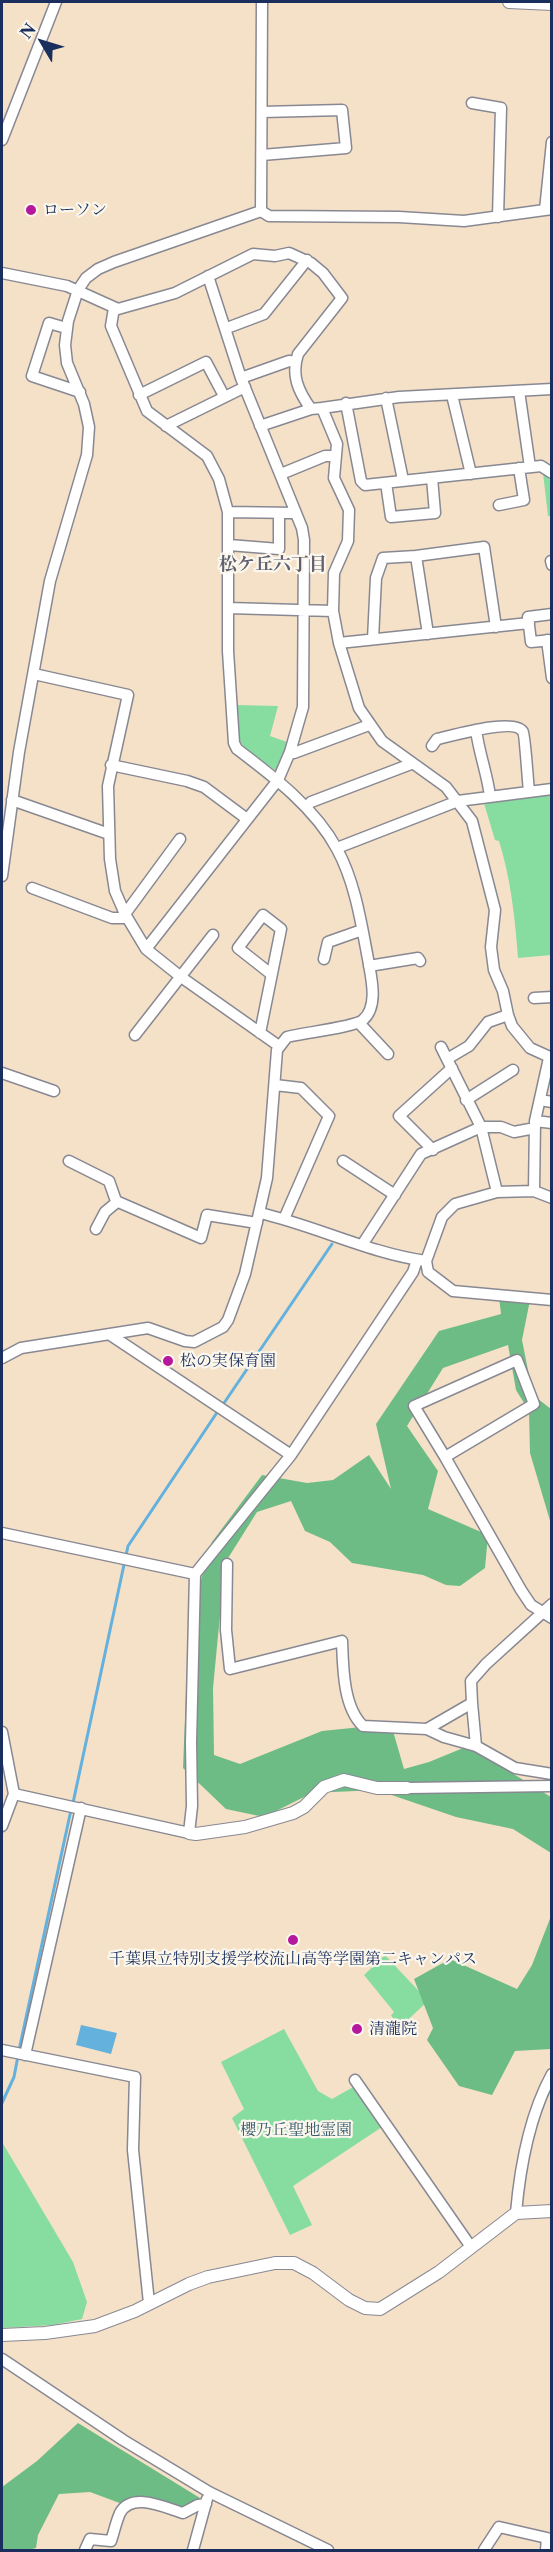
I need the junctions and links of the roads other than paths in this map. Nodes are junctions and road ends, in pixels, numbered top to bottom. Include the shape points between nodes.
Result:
1 (56, 2) edge
2 (262, 2) edge
3 (509, 2) edge
4 (552, 4) edge
5 (472, 103) dead end
6 (262, 112) junction
7 (2, 140) edge
8 (552, 142) edge
9 (262, 155) junction
10 (548, 209) edge
11 (261, 211) junction
12 (498, 217) junction
13 (307, 260) junction
14 (2, 273) edge
15 (208, 276) junction
16 (78, 290) junction
17 (114, 308) junction
18 (66, 328) junction
19 (226, 328) junction
20 (296, 362) junction
21 (243, 383) junction
22 (552, 389) edge
23 (519, 391) junction
24 (80, 392) junction
25 (139, 395) junction
26 (452, 395) junction
27 (224, 396) junction
28 (386, 399) junction
29 (346, 404) junction
30 (317, 408) junction
31 (166, 426) junction
32 (260, 426) junction
33 (336, 456) junction
34 (525, 468) junction
35 (552, 473) edge
36 (281, 474) junction
37 (471, 474) junction
38 (432, 478) junction
39 (403, 480) junction
40 (386, 483) junction
41 (499, 505) dead end
42 (228, 512) junction
43 (279, 513) junction
44 (296, 513) junction
45 (229, 545) junction
46 (416, 556) junction
47 (228, 608) junction
48 (304, 610) junction
49 (333, 612) junction
50 (552, 614) edge
51 (529, 623) junction
52 (496, 627) junction
53 (428, 634) junction
54 (373, 639) junction
55 (549, 640) edge
56 (339, 643) junction
57 (34, 674) junction
58 (552, 678) edge
59 (369, 725) junction
60 (476, 730) junction
61 (432, 746) dead end
62 (290, 752) junction
63 (411, 764) junction
64 (111, 765) junction
65 (278, 780) junction
66 (552, 789) edge
67 (529, 792) junction
68 (490, 796) junction
69 (8, 798) edge
70 (458, 801) junction
71 (306, 807) junction
72 (247, 819) junction
73 (109, 834) junction
74 (180, 839) dead end
75 (337, 848) junction
76 (2, 876) edge
77 (32, 888) dead end
78 (125, 916) junction
79 (362, 930) junction
80 (213, 935) dead end
81 (146, 949) junction
82 (324, 959) dead end
83 (420, 961) dead end
84 (369, 966) junction
85 (271, 974) junction
86 (181, 977) junction
87 (552, 997) edge
88 (534, 998) dead end
89 (508, 1016) junction
90 (359, 1023) junction
91 (260, 1033) junction
92 (135, 1035) dead end
93 (279, 1046) junction
94 (441, 1047) dead end
95 (388, 1054) dead end
96 (550, 1058) edge
97 (450, 1064) junction
98 (513, 1070) dead end
99 (2, 1073) edge
100 (275, 1085) junction
101 (54, 1091) dead end
102 (466, 1100) junction
103 (540, 1100) junction
104 (552, 1102) edge
105 (535, 1124) junction
106 (552, 1124) edge
107 (481, 1127) junction
108 (433, 1150) junction
109 (69, 1161) dead end
110 (343, 1161) dead end
111 (497, 1191) junction
112 (534, 1191) junction
113 (395, 1195) junction
114 (552, 1198) edge
115 (117, 1202) junction
116 (259, 1218) junction
117 (284, 1219) junction
118 (96, 1229) dead end
119 (362, 1245) junction
120 (422, 1261) junction
121 (552, 1300) edge
122 (109, 1334) junction
123 (2, 1358) edge
124 (291, 1455) junction
125 (445, 1457) junction
126 (2, 1533) edge
127 (227, 1564) dead end
128 (195, 1574) junction
129 (552, 1604) edge
130 (547, 1616) edge
131 (472, 1703) junction
132 (427, 1729) junction
133 (2, 1732) edge
134 (476, 1746) junction
135 (552, 1774) edge
136 (552, 1786) edge
137 (407, 1788) joint
138 (14, 1794) junction
139 (74, 1807) junction
140 (4, 1814) edge
141 (2, 1826) edge
142 (189, 1833) junction
143 (14, 2053) edge
144 (552, 2074) edge
145 (355, 2080) dead end
146 (552, 2211) edge
147 (516, 2213) junction
148 (471, 2247) junction
149 (149, 2303) junction
150 (2, 2335) edge
151 (2, 2359) edge
152 (209, 2492) junction
153 (206, 2504) junction
154 (550, 2538) edge
155 (85, 2550) edge
156 (193, 2550) edge
157 (328, 2550) edge
158 (484, 2550) edge
159 (546, 2550) edge

1 - 7 street
2 - 6 street
3 - 4 street
5 - 12 street via 501,108
6 - 9 street
6 - 9 street via 342,110 346,148
8 - 10 street
9 - 11 street
10 - 12 street
11 - 12 street via 269,216 464,221
11 - 16 street via 114,262 86,278
13 - 15 street via 289,253 253,254
13 - 19 street via 264,314
13 - 20 street via 342,298 298,354
14 - 16 street
15 - 17 street via 175,293
15 - 19 street
16 - 17 street
16 - 18 street
17 - 25 street via 111,326
18 - 24 street via 66,358
18 - 24 street via 50,323 32,376
19 - 21 street
20 - 21 street via 289,361
20 - 30 street via 298,389
21 - 27 street
21 - 32 street
22 - 23 street
23 - 26 street
23 - 34 street
24 - 57 street via 89,427 87,455 50,581
25 - 27 street via 206,362
25 - 31 street via 147,411
26 - 28 street
26 - 37 street
27 - 31 street
28 - 29 street
28 - 39 street
29 - 30 street
29 - 40 street via 361,481 365,485
30 - 32 street
30 - 33 street via 336,438
31 - 42 street via 207,456 219,478
32 - 36 street
33 - 36 street via 325,456
33 - 49 street via 334,478 349,510 350,527 348,542 334,573
34 - 35 street via 541,466
34 - 37 street
34 - 41 street via 524,500
36 - 44 street
37 - 38 street
38 - 39 street
38 - 40 street via 435,513 391,518
39 - 40 street
42 - 43 street
42 - 45 street
43 - 44 street
43 - 45 street via 279,549
44 - 48 street via 304,540
45 - 47 street
46 - 52 street via 484,547
46 - 53 street
46 - 54 street via 383,558 376,578
47 - 48 street
47 - 65 street via 234,743
48 - 49 street
48 - 62 street via 303,707
49 - 56 street
50 - 51 street via 528,617
51 - 52 street
51 - 55 street via 531,642
52 - 53 street
53 - 54 street
54 - 56 street
55 - 58 street
56 - 59 street via 359,708
57 - 64 street via 128,694
57 - 69 street
59 - 62 street
59 - 63 street
60 - 61 street via 437,739
60 - 67 street via 508,726 523,731
60 - 68 street
62 - 65 street
63 - 70 street via 446,787
63 - 71 street
64 - 72 street via 204,787
64 - 73 street
65 - 71 street
65 - 72 street
66 - 67 street
67 - 68 street
68 - 70 street
69 - 73 street
69 - 76 street
70 - 75 street
70 - 89 street via 472,821 493,900 495,921 490,947
71 - 75 street
72 - 81 street
73 - 78 street via 115,891
74 - 78 street
75 - 79 street
77 - 78 street via 112,918
78 - 81 street
79 - 82 street via 328,942
79 - 84 street
80 - 86 street
81 - 86 street
83 - 84 street via 418,958
84 - 90 street via 373,1001
85 - 85 street via 281,929 263,915 238,948
85 - 91 street
86 - 91 street
86 - 92 street
87 - 88 street
89 - 96 street via 520,1038
89 - 97 street via 488,1022
90 - 93 street via 287,1037
90 - 95 street
91 - 93 street
93 - 100 street via 275,1055
94 - 97 street
96 - 103 street
97 - 102 street
97 - 108 street via 399,1116
98 - 102 street
99 - 101 street
100 - 116 street via 270,1161
100 - 117 street via 301,1088 329,1116
102 - 107 street
103 - 104 street
103 - 105 street
105 - 106 street
105 - 107 street via 514,1132
105 - 112 street
107 - 108 street
107 - 111 street
108 - 113 street via 421,1154
109 - 115 street via 109,1181
110 - 113 street
111 - 112 street
111 - 120 street via 455,1204 448,1210
112 - 114 street
113 - 119 street
115 - 116 street via 201,1238 207,1215
115 - 118 street via 105,1212
116 - 117 street
116 - 122 street via 245,1274 223,1327 194,1342 148,1328
117 - 119 street
119 - 120 street
120 - 121 street via 428,1272 453,1291
120 - 124 street
122 - 123 street via 17,1349
122 - 124 street
124 - 128 street
125 - 125 street via 534,1404 517,1360 414,1406
125 - 130 street via 520,1590 531,1605
126 - 128 street
127 - 132 street via 230,1668 342,1641 347,1690 358,1721 368,1727
128 - 142 street
129 - 130 street
130 - 131 street via 486,1664 471,1681
131 - 132 street
131 - 134 street
132 - 134 street
133 - 138 street
134 - 135 street via 516,1768
136 - 137 street
137 - 142 street via 377,1788 344,1780 324,1786 293,1814 245,1827
138 - 139 street
138 - 140 street
139 - 142 street
139 - 143 street
140 - 141 street
143 - 149 street via 135,2077 133,2150
144 - 147 street via 520,2166
145 - 148 street
146 - 147 street
147 - 148 street
148 - 149 street via 380,2309 365,2308 349,2300 313,2272 294,2263 275,2263 208,2277
149 - 150 street via 95,2326
151 - 152 street
152 - 153 street
152 - 157 street
153 - 155 street via 183,2513 142,2501 129,2505 121,2511 111,2541 90,2539
153 - 156 street
154 - 158 street via 499,2527
154 - 159 street

